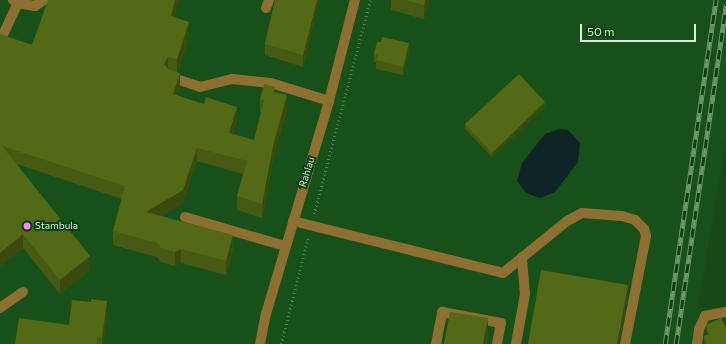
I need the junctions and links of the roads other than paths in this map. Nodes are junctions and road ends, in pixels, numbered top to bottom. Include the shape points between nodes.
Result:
1 (44, 0) edge
2 (356, 0) edge
3 (16, 1) edge
4 (0, 36) edge
5 (170, 77) edge
6 (329, 101) junction
7 (185, 217) dead end
8 (292, 221) junction
9 (285, 246) junction
10 (522, 257) junction
11 (23, 292) dead end
12 (0, 308) edge
13 (726, 312) edge
14 (260, 344) edge
15 (436, 344) edge
16 (497, 344) edge
17 (516, 344) edge
18 (625, 344) edge
19 (697, 344) edge

1 - 3 street via 35,6
2 - 6 street, Rahlau
3 - 4 street via 2,37
5 - 6 street via 200,87 232,79 271,84
6 - 8 street, Rahlau
7 - 9 street
8 - 9 street, Rahlau
8 - 10 street via 503,272
9 - 14 street, Rahlau
10 - 17 street via 526,294
10 - 18 street via 567,221 582,213 622,216 635,220 646,236
11 - 12 street
13 - 19 street via 705,316 699,329
15 - 16 street via 442,312 501,323

